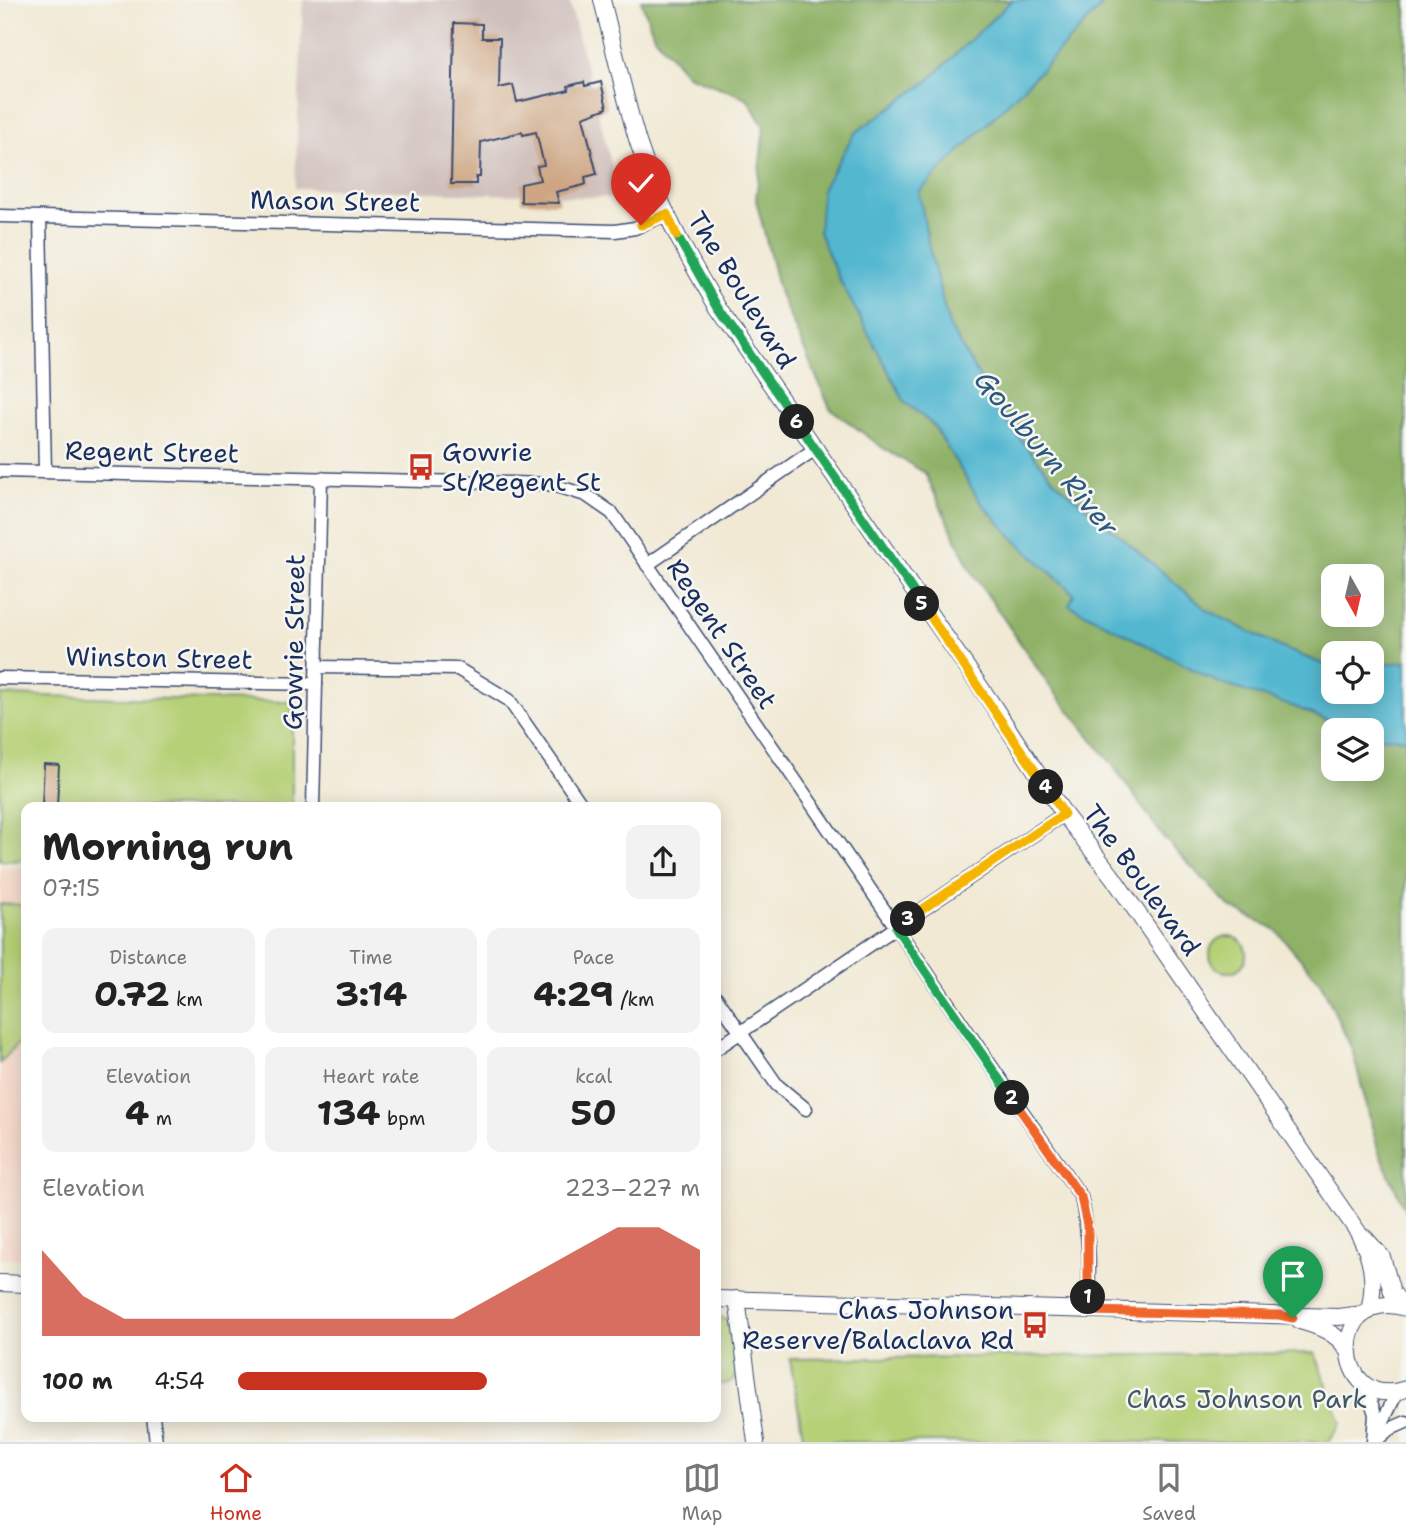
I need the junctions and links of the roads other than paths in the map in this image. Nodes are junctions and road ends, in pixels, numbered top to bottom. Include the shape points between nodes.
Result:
1 (603, 0) edge
2 (667, 214) junction
3 (0, 216) edge
4 (40, 217) junction
5 (815, 449) junction
6 (0, 471) edge
7 (45, 472) junction
8 (321, 478) junction
9 (647, 565) junction
10 (317, 667) junction
11 (0, 678) edge
12 (316, 684) junction
13 (313, 802) edge
14 (580, 802) edge
15 (1064, 814) junction
16 (896, 928) junction
17 (721, 1004) edge
18 (740, 1033) junction
19 (721, 1046) edge
20 (806, 1109) dead end
21 (1358, 1232) junction
22 (0, 1283) edge
23 (21, 1284) edge
24 (721, 1299) edge
25 (737, 1299) junction
26 (1405, 1308) edge
27 (1087, 1311) junction
28 (1367, 1312) junction
29 (1279, 1315) junction
30 (1347, 1350) junction
31 (1365, 1384) junction
32 (1402, 1393) edge
33 (154, 1422) edge
34 (1406, 1422) edge
35 (156, 1442) edge
36 (756, 1442) edge
37 (1374, 1442) edge

1 - 2 street, The Boulevard via 638,142
2 - 4 street, Mason Street via 615,231
2 - 5 street, The Boulevard via 718,308
3 - 4 street, Mason Street
4 - 7 street
5 - 9 street
5 - 15 street, The Boulevard
6 - 7 street, Regent Street
7 - 8 street, Regent Street
8 - 9 street, Regent Street via 550,484 586,495 611,513
8 - 10 street, Gowrie Street
9 - 16 street, Regent Street
10 - 12 street, Gowrie Street
10 - 14 street via 458,669 509,700
11 - 12 street, Winston Street
12 - 13 street, Gowrie Street
15 - 16 street
15 - 21 street, The Boulevard via 1112,876
16 - 18 street
16 - 27 street, Regent Street via 1081,1197 1089,1248
17 - 18 street
18 - 19 street
18 - 20 street via 777,1085
21 - 26 street, The Boulevard via 1382,1256 1392,1292
21 - 28 street, The Boulevard via 1373,1272
22 - 23 street
24 - 25 street
25 - 27 street
25 - 36 street
26 - 28 street via 1386,1305
27 - 29 street
28 - 29 street via 1338,1317
28 - 30 street via 1351,1330
29 - 30 street via 1328,1332
30 - 31 street via 1352,1369
31 - 32 street
31 - 37 street via 1375,1414
32 - 37 street
33 - 35 street
34 - 37 street

